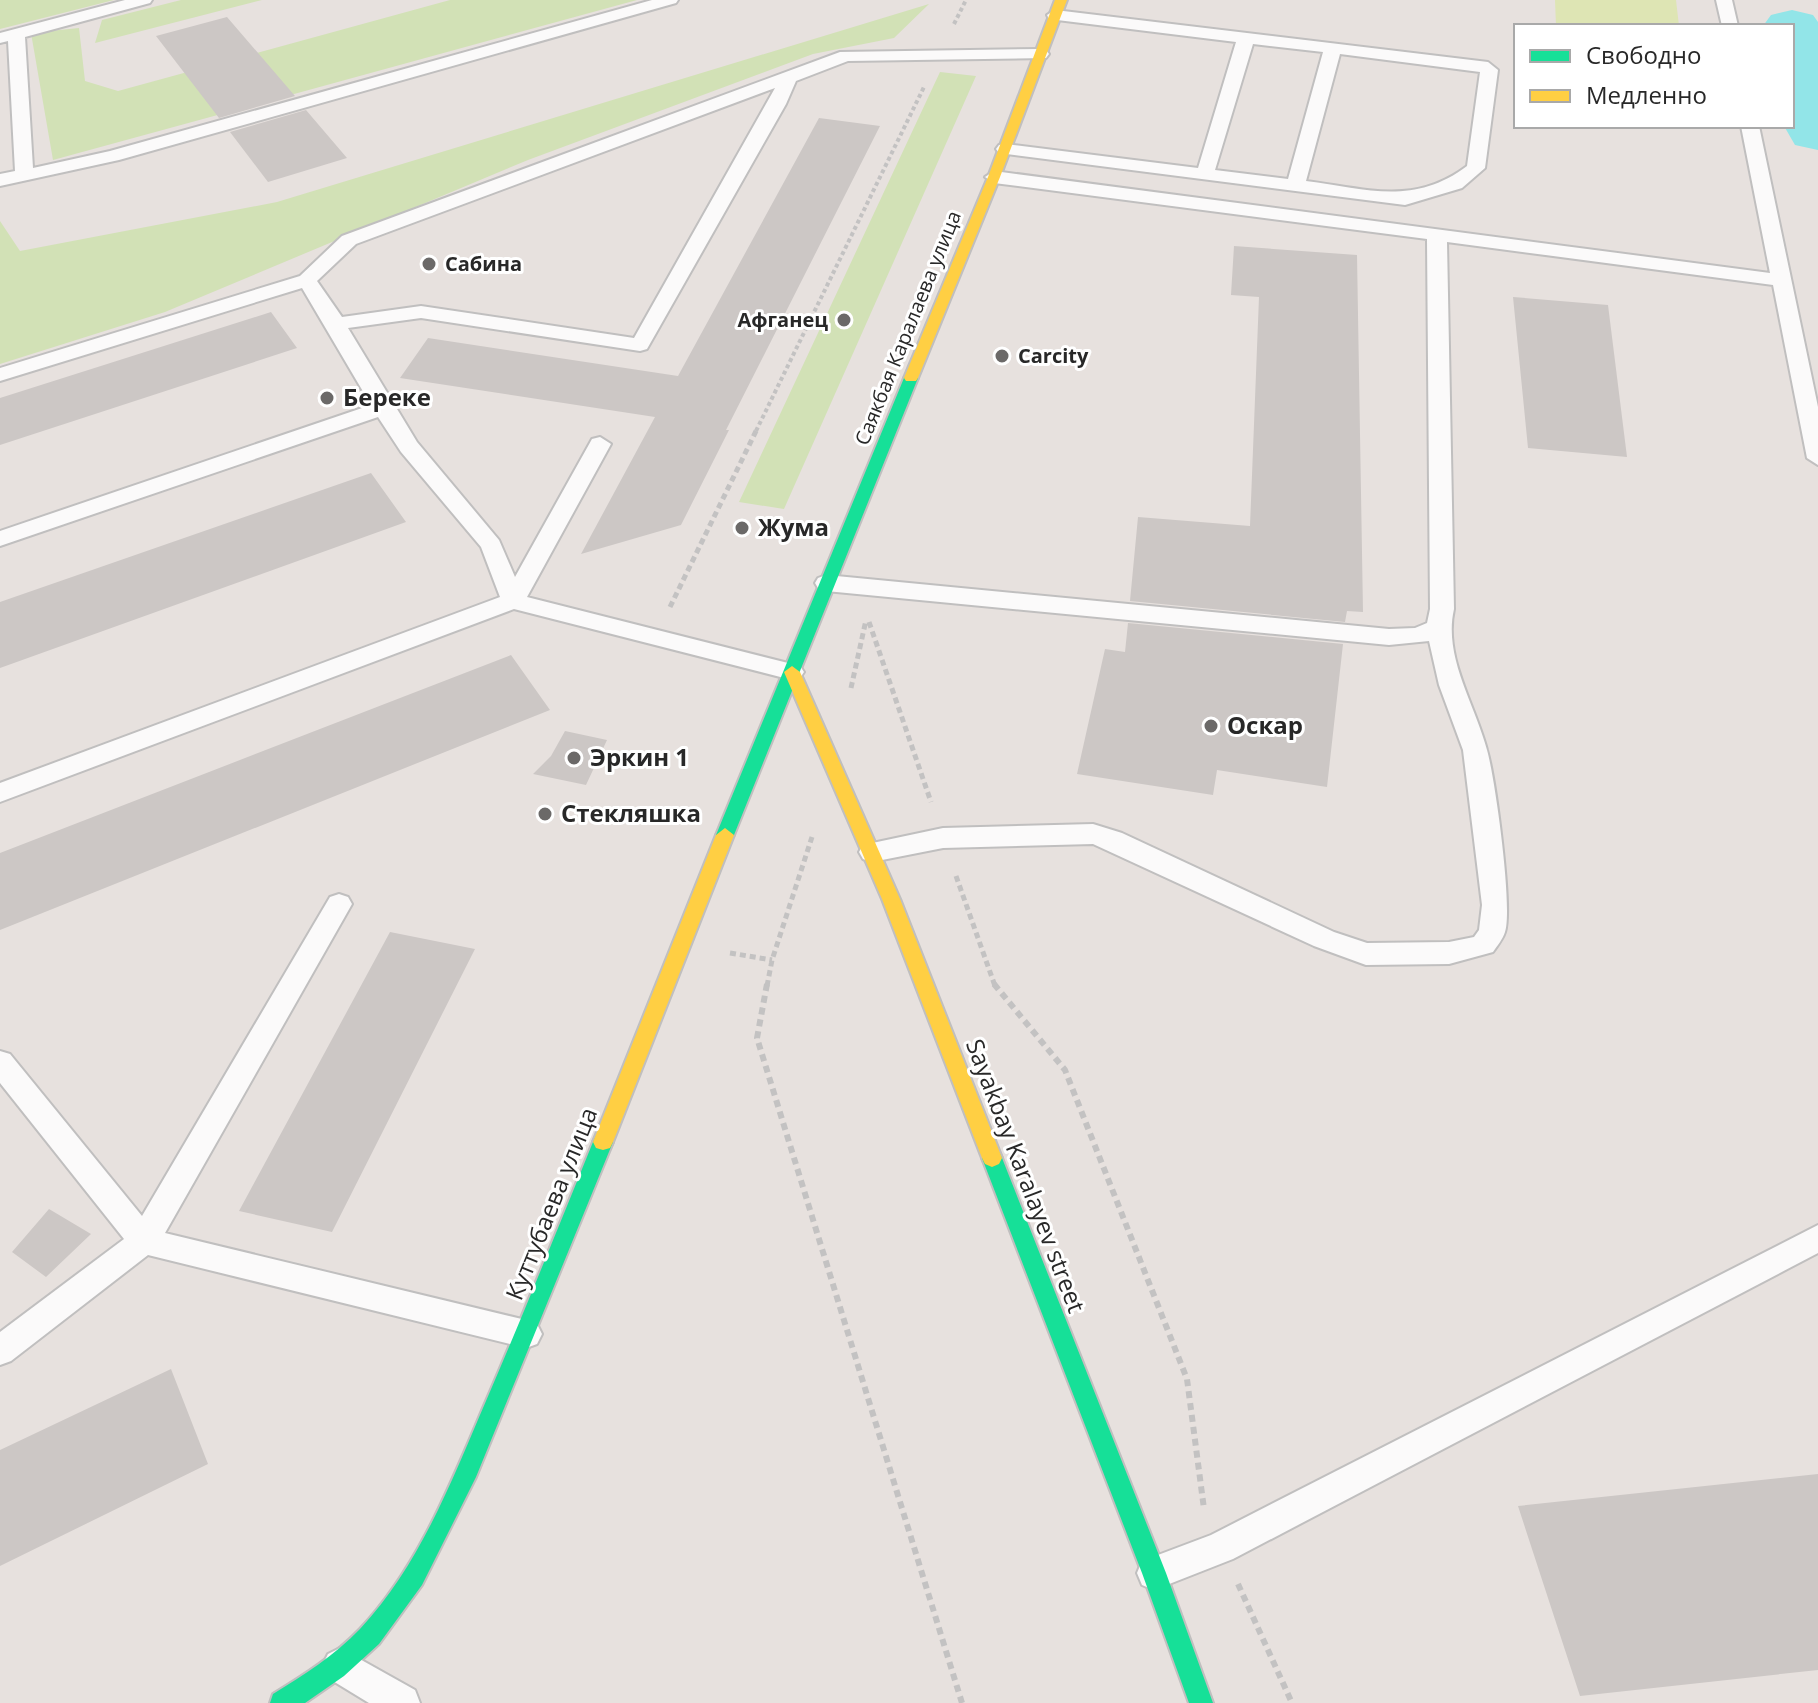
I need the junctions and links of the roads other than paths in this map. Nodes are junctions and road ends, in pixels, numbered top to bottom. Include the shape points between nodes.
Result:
1 (144, 0) edge
2 (670, 0) edge
3 (1724, 0) edge
4 (1058, 8) edge
5 (1730, 24) edge
6 (8, 35) edge
7 (1246, 38) junction
8 (1333, 48) junction
9 (1040, 54) junction
10 (788, 78) junction
11 (1750, 128) edge
12 (1005, 149) junction
13 (1205, 174) junction
14 (24, 176) junction
15 (994, 177) junction
16 (0, 180) edge
17 (1296, 185) junction
18 (1437, 235) junction
19 (307, 280) junction
20 (1781, 280) junction
21 (336, 324) junction
22 (0, 375) edge
23 (383, 408) junction
24 (600, 444) dead end
25 (1818, 458) edge
26 (0, 539) edge
27 (826, 583) junction
28 (513, 601) junction
29 (1438, 627) junction
30 (792, 672) junction
31 (0, 793) edge
32 (872, 852) junction
33 (339, 904) dead end
34 (0, 1062) edge
35 (1818, 1238) edge
36 (144, 1241) junction
37 (526, 1334) junction
38 (0, 1351) edge
39 (1154, 1573) junction
40 (340, 1666) junction
41 (282, 1703) edge
42 (402, 1703) edge
43 (1201, 1703) edge

1 - 6 lane
2 - 14 lane via 113,156
3 - 5 lane
4 - 7 lane
4 - 9 main road, Саякбая Каралаева улица
6 - 14 lane
7 - 8 lane
7 - 13 lane
8 - 17 lane
8 - 17 lane via 1489,70 1476,168 1455,184 1405,199
9 - 10 lane via 846,56
9 - 12 main road, Саякбая Каралаева улица
10 - 19 lane via 349,240
10 - 21 lane via 640,345 421,312
11 - 20 lane
12 - 13 lane
12 - 15 main road, Саякбая Каралаева улица
13 - 17 lane
14 - 16 lane
15 - 18 lane
15 - 27 main road, Саякбая Каралаева улица
18 - 20 lane
18 - 29 lane via 1442,609
19 - 21 lane
19 - 22 lane
20 - 25 lane
21 - 23 lane
23 - 26 lane
23 - 28 lane via 491,545
24 - 28 lane
27 - 29 lane via 1389,637 1419,636
27 - 30 main road, Саякбая Каралаева улица
28 - 30 lane
28 - 31 lane
29 - 32 lane via 1451,685 1475,750 1495,905 1492,932 1483,945 1449,953 1366,954 1093,834 943,838
30 - 32 main road, Sayakbay Karalayev street
30 - 37 main road, Куттубаева улица
32 - 39 main road, Sayakbay Karalayev street
33 - 36 lane
34 - 36 lane
35 - 39 lane via 1221,1547
36 - 37 lane
36 - 38 lane
37 - 40 main road, Куттубаева улица via 421,1567 381,1624
39 - 43 main road, Sayakbay Karalayev street
40 - 41 main road, Куттубаева улица
40 - 42 lane

